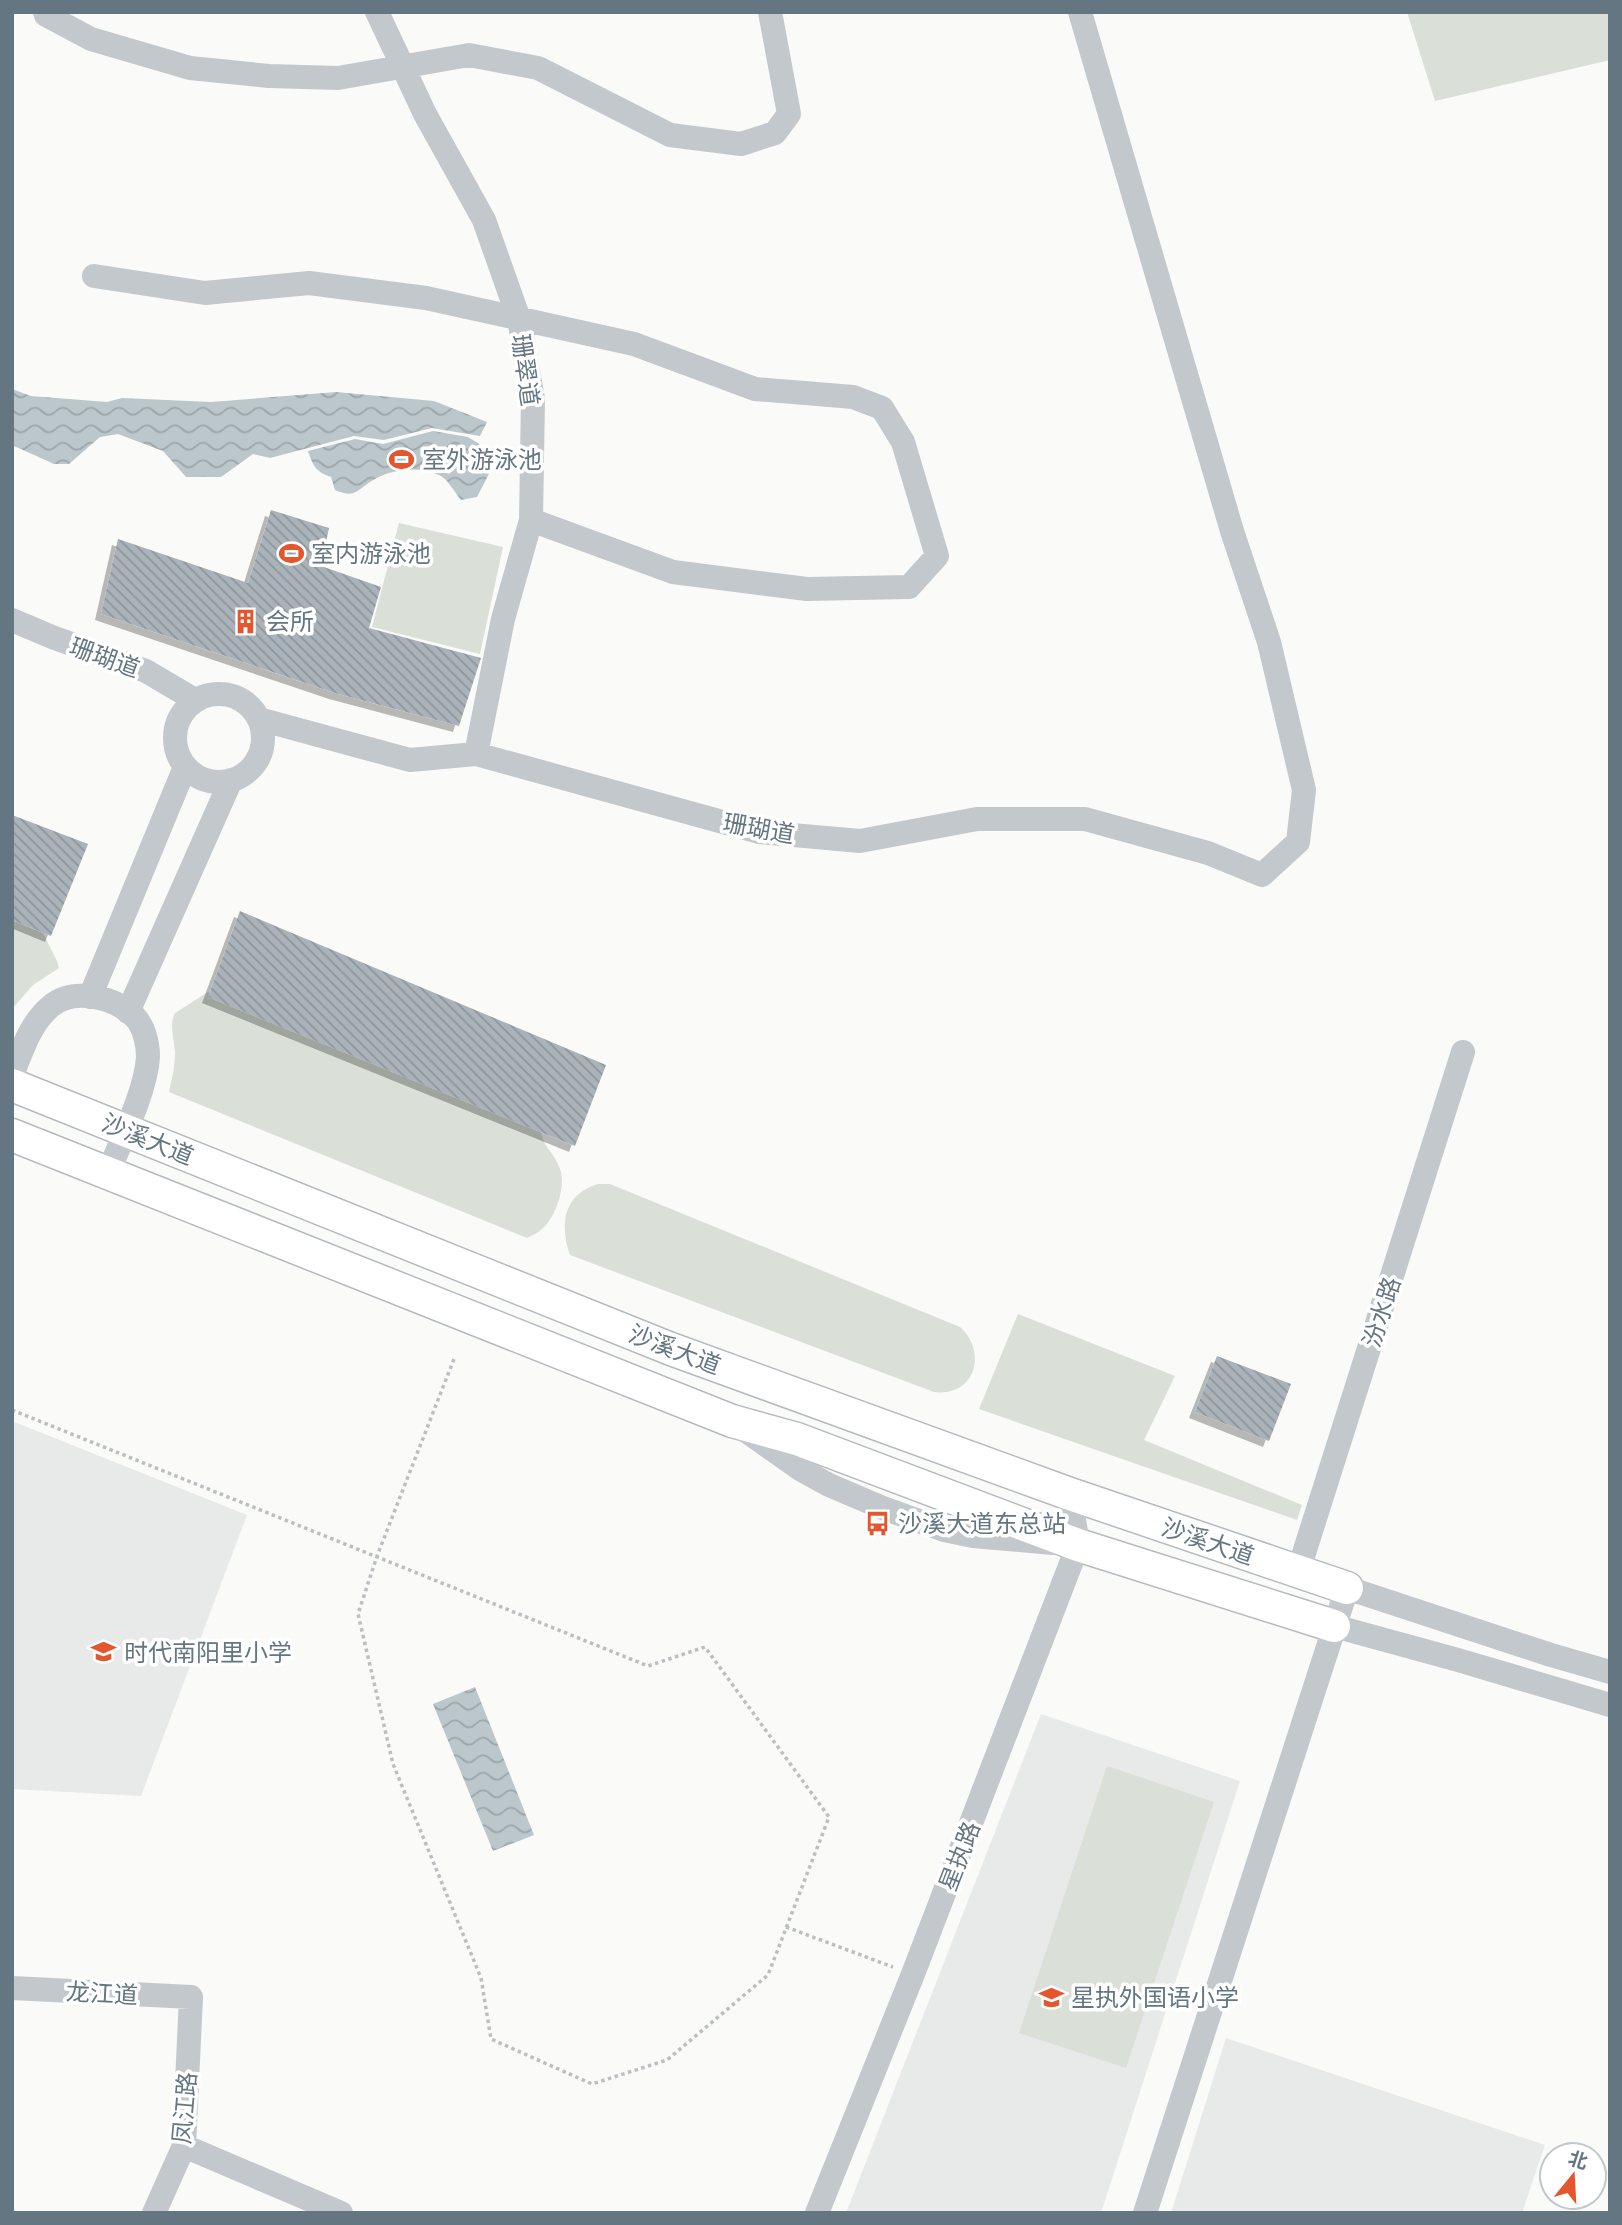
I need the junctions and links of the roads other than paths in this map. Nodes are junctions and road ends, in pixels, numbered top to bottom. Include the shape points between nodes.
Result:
1 (45, 12) edge
2 (377, 12) edge
3 (771, 12) edge
4 (1080, 12) edge
5 (402, 66) junction
6 (94, 276) dead end
7 (519, 319) junction
8 (531, 520) junction
9 (12, 620) edge
10 (195, 700) junction
11 (260, 719) junction
12 (475, 754) junction
13 (185, 766) junction
14 (231, 780) junction
15 (90, 997) junction
16 (128, 1012) junction
17 (1463, 1052) dead end
18 (12, 1075) edge
19 (12, 1085) edge
20 (125, 1130) junction
21 (12, 1135) edge
22 (108, 1173) junction
23 (1070, 1494) junction
24 (1078, 1545) junction
25 (1298, 1572) junction
26 (1347, 1588) junction
27 (1334, 1626) junction
28 (1610, 1672) edge
29 (1610, 1705) edge
30 (12, 1988) edge
31 (191, 1997) joint
32 (184, 2146) junction
33 (154, 2213) edge
34 (341, 2213) edge
35 (817, 2213) edge
36 (1145, 2213) edge

1 - 5 street via 90,39 190,68 338,78
2 - 5 street, 珊翠道
3 - 5 street via 789,114 775,133 741,144 670,135 538,68 469,55
4 - 12 street, 珊瑚道 via 1232,531 1269,642 1304,790 1298,842 1262,875 1208,853 1085,819 976,819 860,841 758,832
5 - 7 street, 珊翠道 via 484,220
6 - 7 street via 205,293 309,282 426,298
7 - 8 street, 珊翠道 via 533,399
7 - 8 street via 634,344 755,389 853,397 882,408 903,442 937,556 909,587 807,589 673,572
8 - 12 street, 珊翠道 via 503,619
9 - 10 street, 珊瑚道 via 146,671
10 - 11 street via 212,694 231,695 248,704
10 - 13 street via 181,713 175,731 176,750
11 - 12 street, 珊瑚道 via 410,760
11 - 14 street via 264,737 259,756 248,771
13 - 14 street via 206,780
13 - 15 street
14 - 16 street
15 - 16 street
15 - 18 street via 76,995 51,1006 29,1035
16 - 20 street via 143,1031 148,1057
17 - 25 street, 汾水路
19 - 20 main road, 沙溪大道
20 - 22 street
20 - 23 main road, 沙溪大道 via 671,1349
21 - 22 main road, 沙溪大道
22 - 24 main road, 沙溪大道 via 732,1421 797,1439
23 - 24 street, 星执路
23 - 25 main road, 沙溪大道
24 - 27 main road, 沙溪大道
24 - 35 street, 星执路
25 - 26 main road, 沙溪大道
26 - 27 street
26 - 28 street
27 - 29 street
27 - 36 street
30 - 31 street, 龙江道
31 - 32 street, 凤江路
32 - 33 street, 凤江路
32 - 34 street

